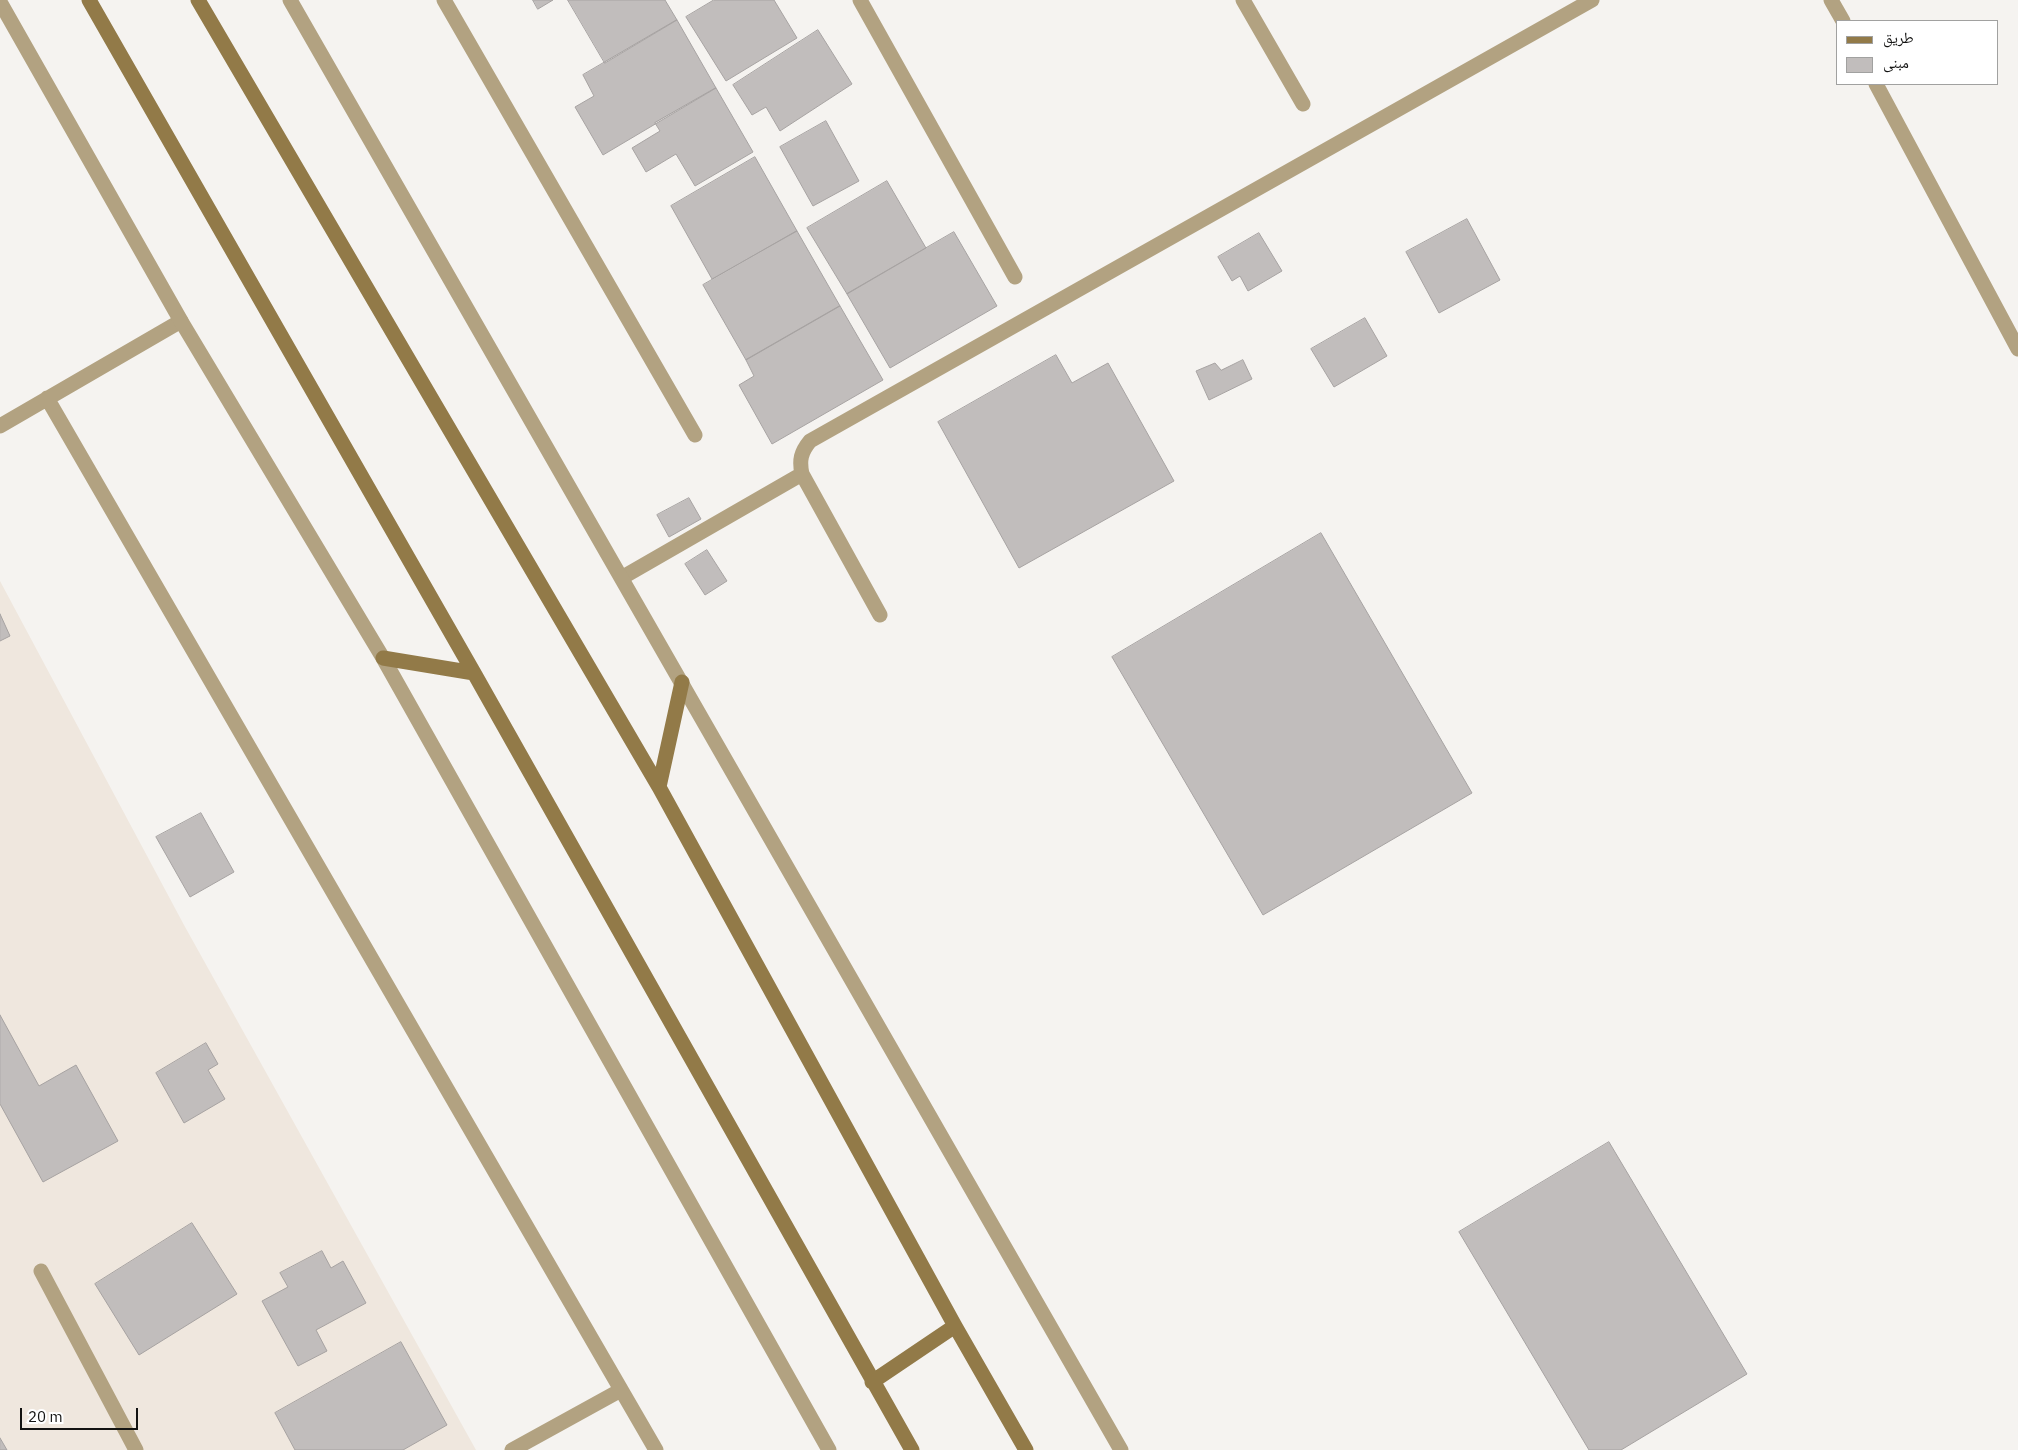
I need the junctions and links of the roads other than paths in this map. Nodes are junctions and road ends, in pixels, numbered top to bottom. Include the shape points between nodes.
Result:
1 (89, 0) edge
2 (198, 0) edge
3 (290, 0) edge
4 (444, 0) edge
5 (860, 0) edge
6 (1243, 0) edge
7 (1592, 0) edge
8 (1831, 0) edge
9 (0, 2) edge
10 (1842, 20) edge
11 (1877, 85) edge
12 (1303, 104) dead end
13 (1015, 277) dead end
14 (181, 321) junction
15 (2018, 349) edge
16 (46, 398) junction
17 (0, 426) edge
18 (695, 435) dead end
19 (802, 474) junction
20 (623, 577) junction
21 (880, 615) dead end
22 (383, 658) junction
23 (474, 673) junction
24 (682, 682) junction
25 (659, 787) junction
26 (41, 1270) dead end
27 (956, 1326) junction
28 (872, 1382) junction
29 (621, 1390) junction
30 (136, 1450) edge
31 (512, 1450) edge
32 (656, 1450) edge
33 (829, 1450) edge
34 (912, 1450) edge
35 (1026, 1450) edge
36 (1121, 1450) edge

1 - 23 main road
2 - 25 main road
3 - 20 street
4 - 18 street
5 - 13 street
6 - 12 street
7 - 19 street via 810,441 802,451
8 - 10 street
9 - 14 street
11 - 15 street
14 - 16 street
14 - 22 street
16 - 17 street
16 - 29 street
19 - 20 street
19 - 21 street
20 - 24 street
22 - 23 main road
22 - 33 street
23 - 28 main road
24 - 25 main road
24 - 36 street
25 - 27 main road
26 - 30 street
27 - 28 main road
27 - 35 main road
28 - 34 main road
29 - 31 street
29 - 32 street

